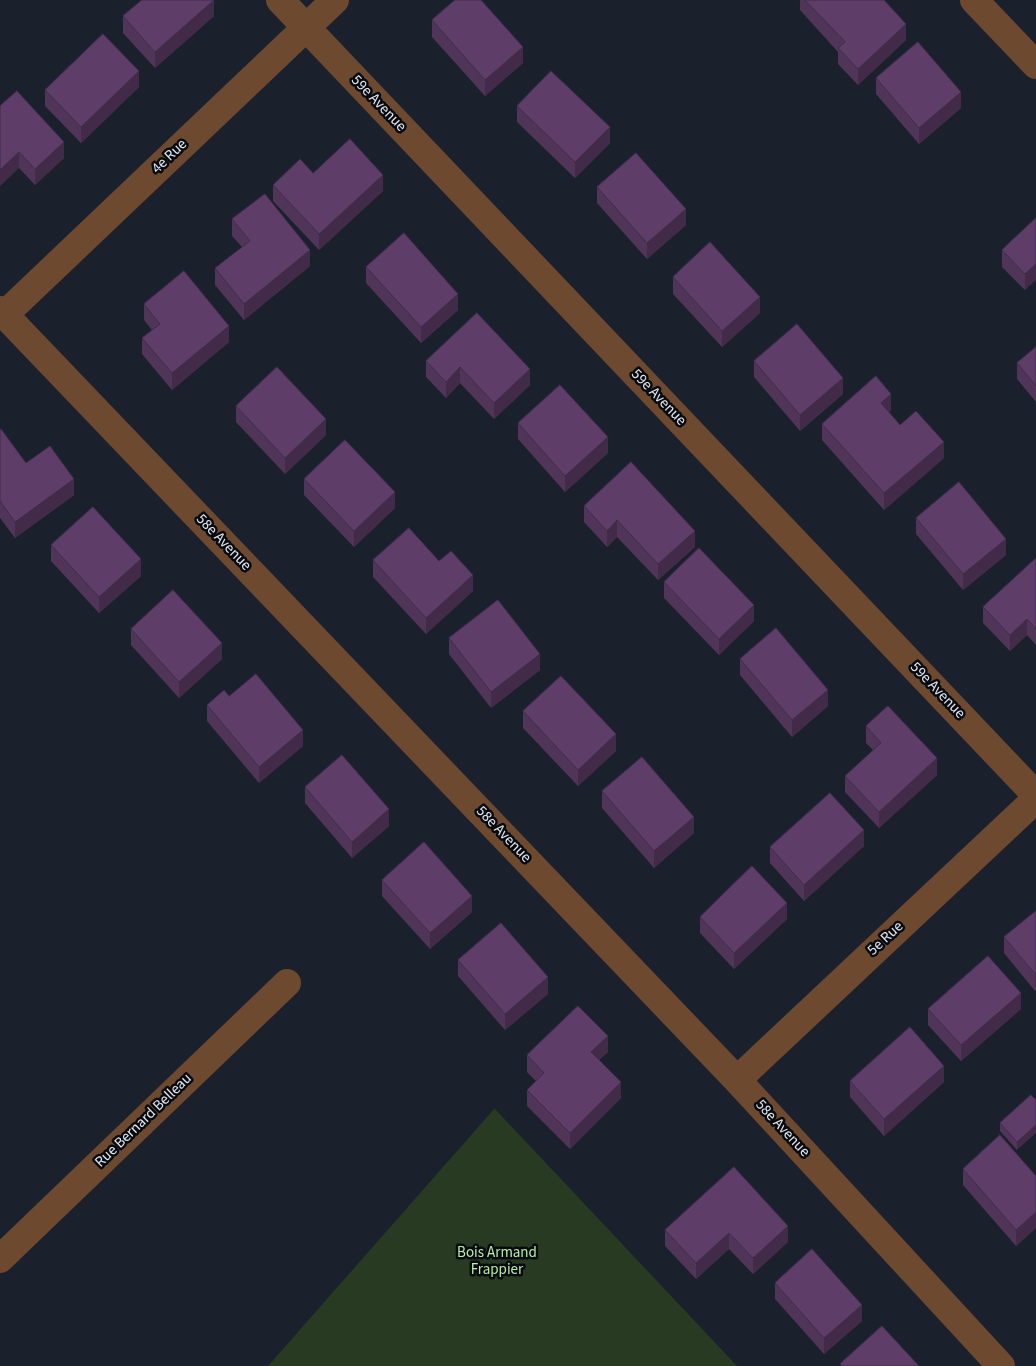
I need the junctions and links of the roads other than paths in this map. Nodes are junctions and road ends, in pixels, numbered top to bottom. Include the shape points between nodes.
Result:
1 (280, 0) edge
2 (336, 0) edge
3 (974, 0) edge
4 (306, 28) junction
5 (1036, 65) edge
6 (2, 312) edge
7 (1036, 797) edge
8 (287, 983) dead end
9 (736, 1080) junction
10 (0, 1259) edge
11 (1001, 1366) edge

1 - 4 street, 59e Avenue
2 - 4 street, 4e Rue
3 - 5 street
4 - 6 street, 4e Rue
4 - 7 street, 59e Avenue
6 - 9 street, 58e Avenue
7 - 9 street, 5e Rue
8 - 10 street, Rue Bernard Belleau
9 - 11 street, 58e Avenue

